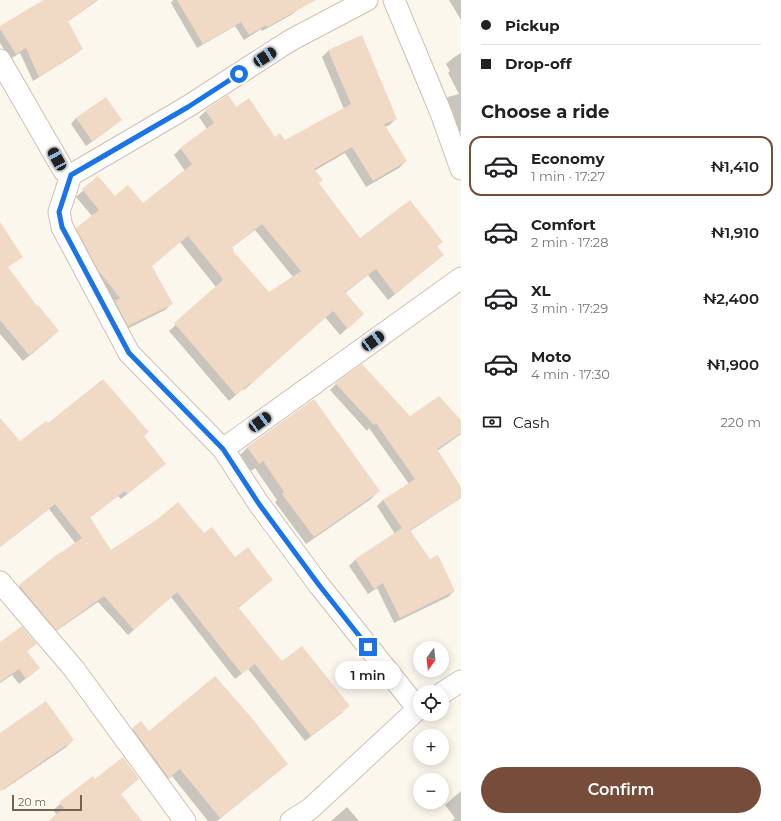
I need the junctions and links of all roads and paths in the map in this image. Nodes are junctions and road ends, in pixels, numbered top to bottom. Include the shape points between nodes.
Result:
1 (367, 0) edge
2 (394, 0) edge
3 (0, 60) edge
4 (461, 169) edge
5 (71, 175) junction
6 (461, 278) edge
7 (223, 449) junction
8 (0, 582) edge
9 (461, 681) edge
10 (449, 689) edge
11 (413, 701) edge
12 (413, 714) edge
13 (185, 821) edge
14 (292, 821) edge

1 - 5 street via 291,40 188,107
2 - 4 street via 441,113
3 - 5 street via 64,171
5 - 7 street via 59,212 62,227 129,353
6 - 7 street
7 - 11 street via 259,504 319,585
8 - 13 street via 74,669
9 - 10 street
12 - 14 street via 310,809

